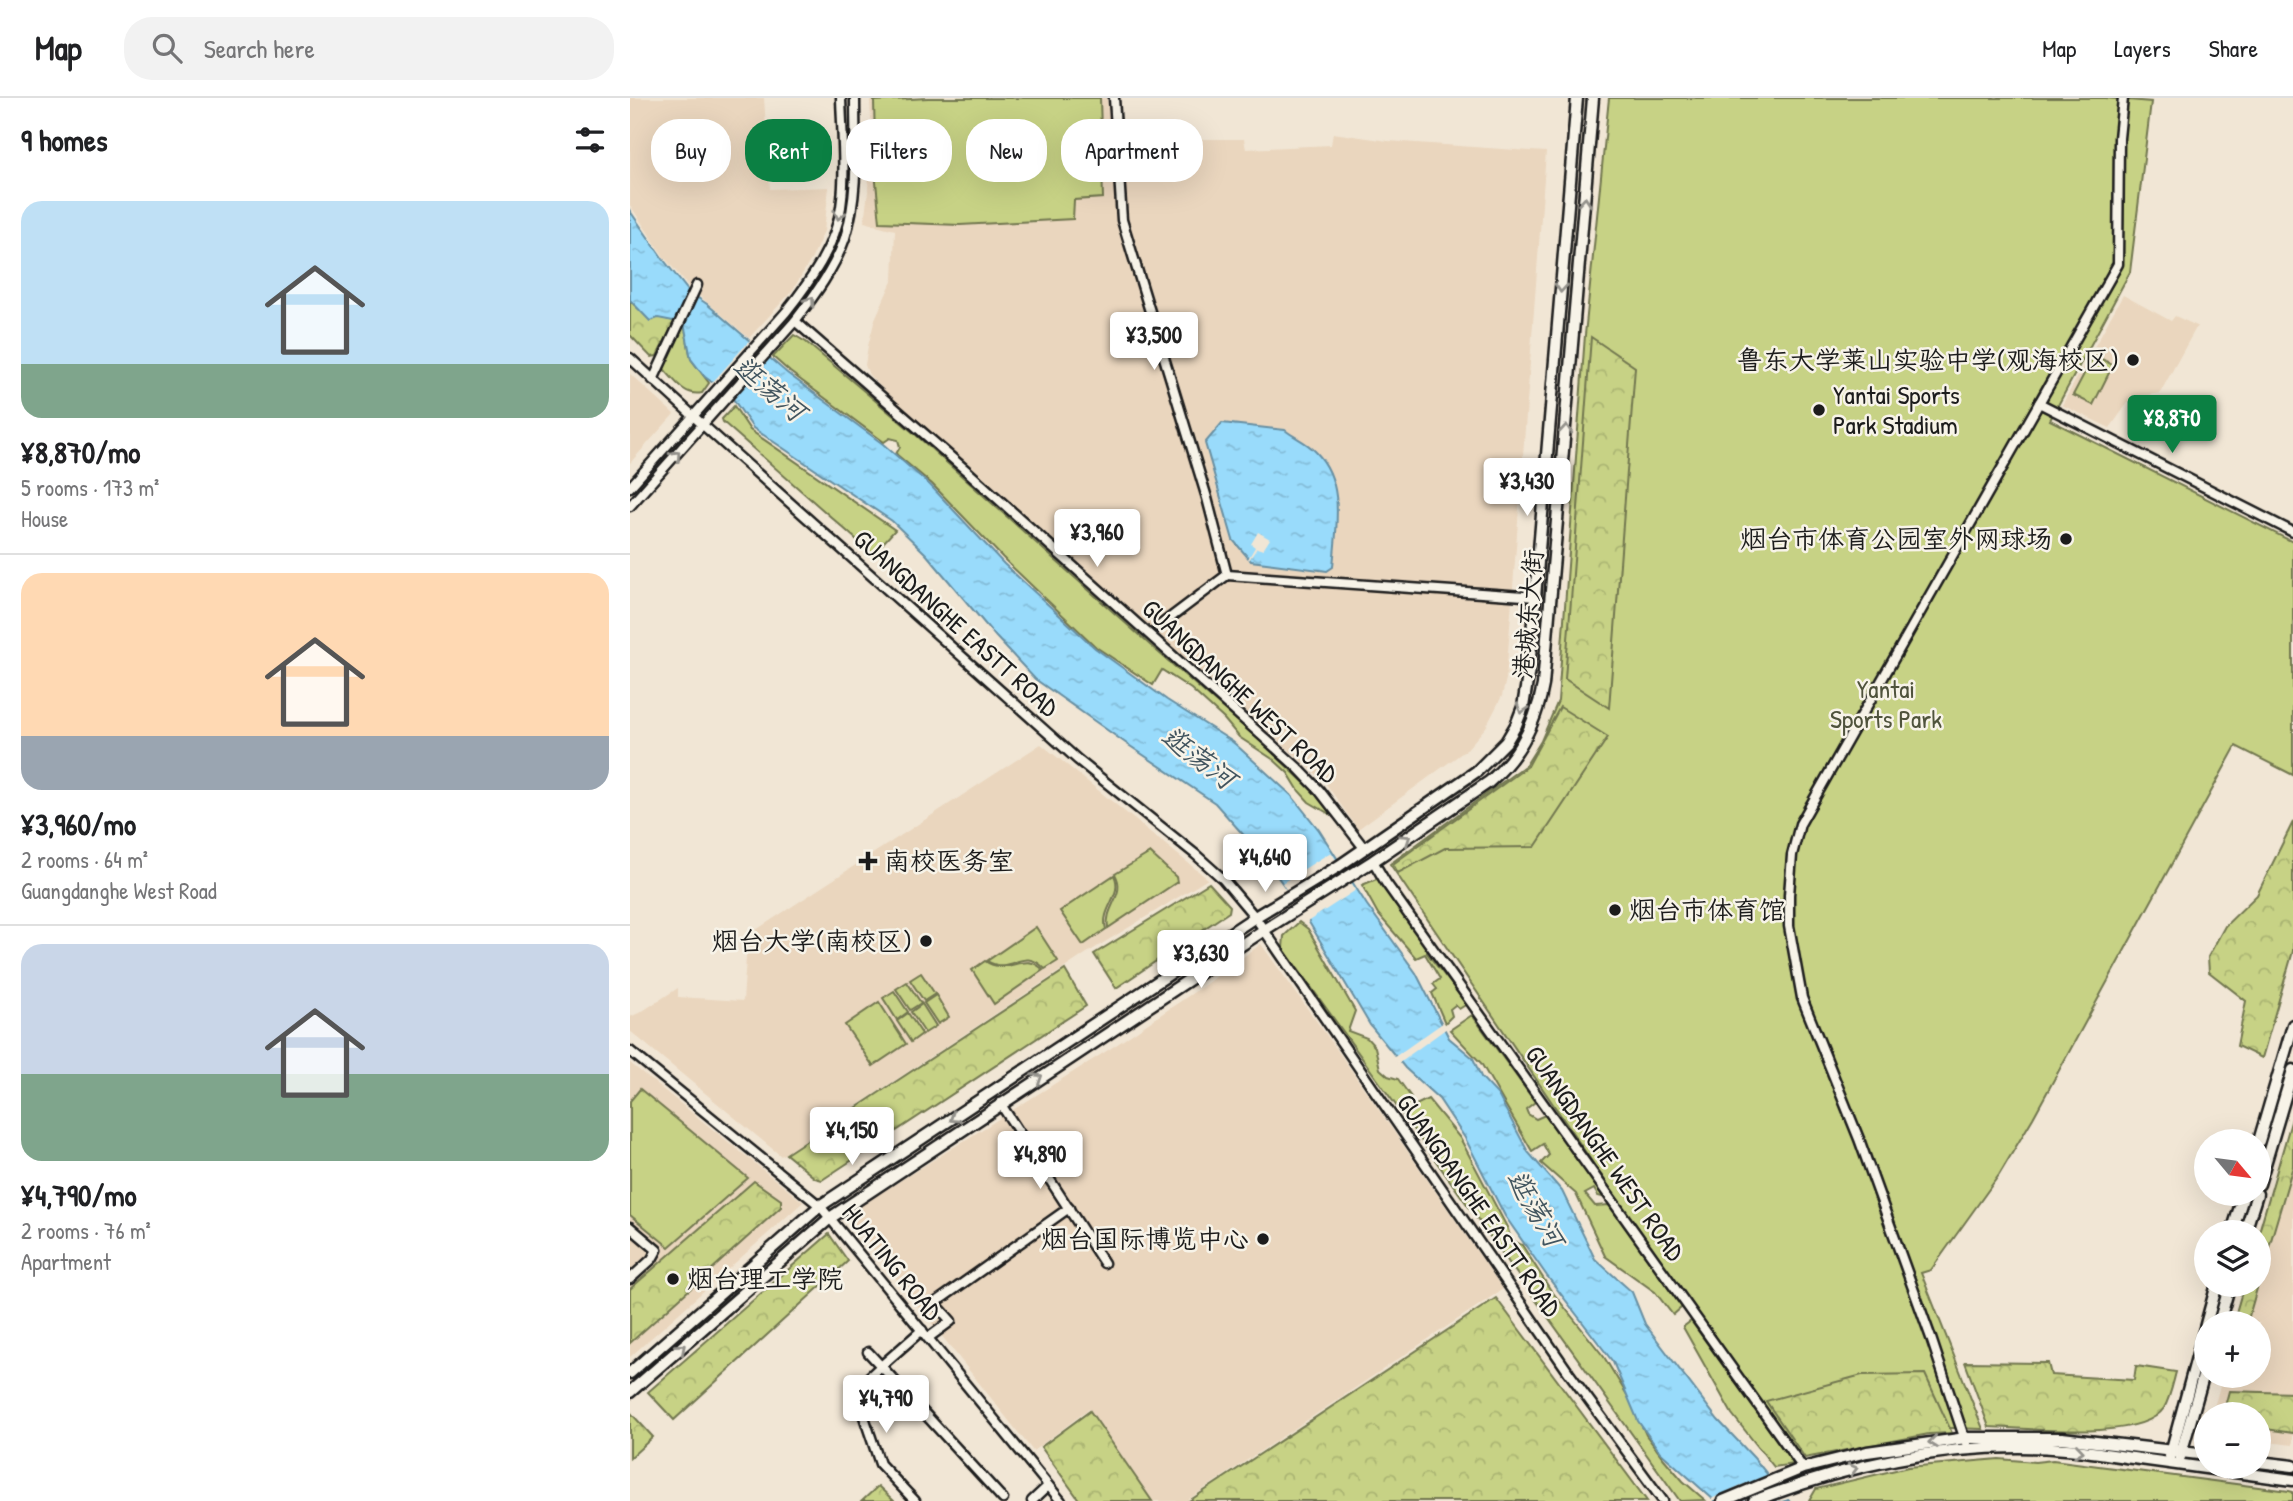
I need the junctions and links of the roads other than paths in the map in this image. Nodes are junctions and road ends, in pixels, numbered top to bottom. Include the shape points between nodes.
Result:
1 (841, 98) edge
2 (856, 98) edge
3 (1114, 98) edge
4 (1577, 98) edge
5 (1593, 98) edge
6 (2123, 98) edge
7 (697, 285) dead end
8 (795, 321) junction
9 (630, 358) edge
10 (653, 380) junction
11 (2039, 403) junction
12 (693, 416) junction
13 (703, 425) junction
14 (630, 487) edge
15 (630, 506) edge
16 (2293, 532) edge
17 (1227, 575) junction
18 (1536, 597) junction
19 (1158, 627) dead end
20 (1364, 848) junction
21 (1373, 861) junction
22 (1255, 917) junction
23 (1264, 930) junction
24 (1112, 1012) junction
25 (1121, 1025) junction
26 (2293, 1025) edge
27 (630, 1051) edge
28 (2293, 1070) edge
29 (1000, 1103) junction
30 (2263, 1129) edge
31 (2272, 1140) edge
32 (820, 1206) junction
33 (1069, 1208) junction
34 (830, 1218) junction
35 (630, 1227) edge
36 (1104, 1263) dead end
37 (630, 1279) edge
38 (2214, 1297) edge
39 (922, 1331) junction
40 (928, 1338) junction
41 (868, 1352) dead end
42 (881, 1366) junction
43 (630, 1373) edge
44 (2198, 1388) edge
45 (630, 1392) edge
46 (1966, 1437) junction
47 (1968, 1449) junction
48 (2176, 1451) junction
49 (2194, 1453) edge
50 (2271, 1463) edge
51 (2173, 1464) junction
52 (2293, 1466) edge
53 (1803, 1468) junction
54 (2293, 1480) edge
55 (1048, 1486) junction
56 (1003, 1499) dead end
57 (915, 1501) edge
58 (1032, 1501) edge
59 (1061, 1501) edge
60 (1663, 1501) edge
61 (1723, 1501) edge
62 (1754, 1501) edge

1 -> 12 street via 842,183 836,226 805,288
8 -> 2 street via 845,239 852,209
3 - 17 street via 1122,220
4 -> 18 main road, 港城东大街
21 -> 5 main road, 港城东大街 via 1503,769 1518,751 1540,704
6 - 11 street via 2118,264
7 - 10 street
8 - 13 street
8 - 20 street, GUANGDANGHE WEST ROAD via 1298,768
9 - 10 street, GUANGDANGHE EASTT ROAD
10 - 12 street, GUANGDANGHE EASTT ROAD
11 - 16 street
11 - 46 street via 1800,824 1789,895 1789,926 1802,998 1859,1139
12 - 13 street, GUANGDANGHE EASTT ROAD
12 - 14 street
15 -> 13 street
13 - 22 street, GUANGDANGHE EASTT ROAD via 1078,760 1195,854
17 - 18 street
17 - 19 street
18 -> 20 main road, 港城东大街 via 1527,690 1517,725 1506,742 1477,771
20 - 22 main road, 港城东大街
21 - 23 main road, 港城东大街
21 - 53 street, GUANGDANGHE WEST ROAD
22 - 23 street, GUANGDANGHE EASTT ROAD
22 - 24 main road, 港城东大街
23 - 25 main road, 港城东大街
23 - 60 street, GUANGDANGHE EASTT ROAD via 1569,1373
24 - 25 main road
24 -> 32 main road, 港城东大街
29 -> 25 main road, 港城东大街
26 - 30 main road
27 - 32 street, HUATING ROAD
28 - 31 main road
29 - 33 street
29 - 34 main road, 港城东大街
32 - 34 street, HUATING ROAD
32 - 43 main road, 港城东大街
33 - 36 street
33 - 40 street via 935,1303 951,1321
34 - 39 street, HUATING ROAD
45 -> 34 main road, 港城东大街
35 - 37 street via 657,1250
38 - 48 main road
39 - 40 street, HUATING ROAD
39 - 42 street
40 - 55 street, HUATING ROAD
41 - 42 street
42 - 56 street
42 - 57 street via 855,1390 880,1464
44 - 48 main road
46 - 47 street
46 - 48 main road via 2062,1438
46 -> 53 main road via 1867,1452
47 -> 51 main road via 2065,1449
62 -> 47 main road via 1858,1468
48 - 49 main road
48 - 51 main road
50 - 52 main road
51 - 54 main road
53 - 61 main road
55 - 58 street
55 - 59 street, HUATING ROAD

